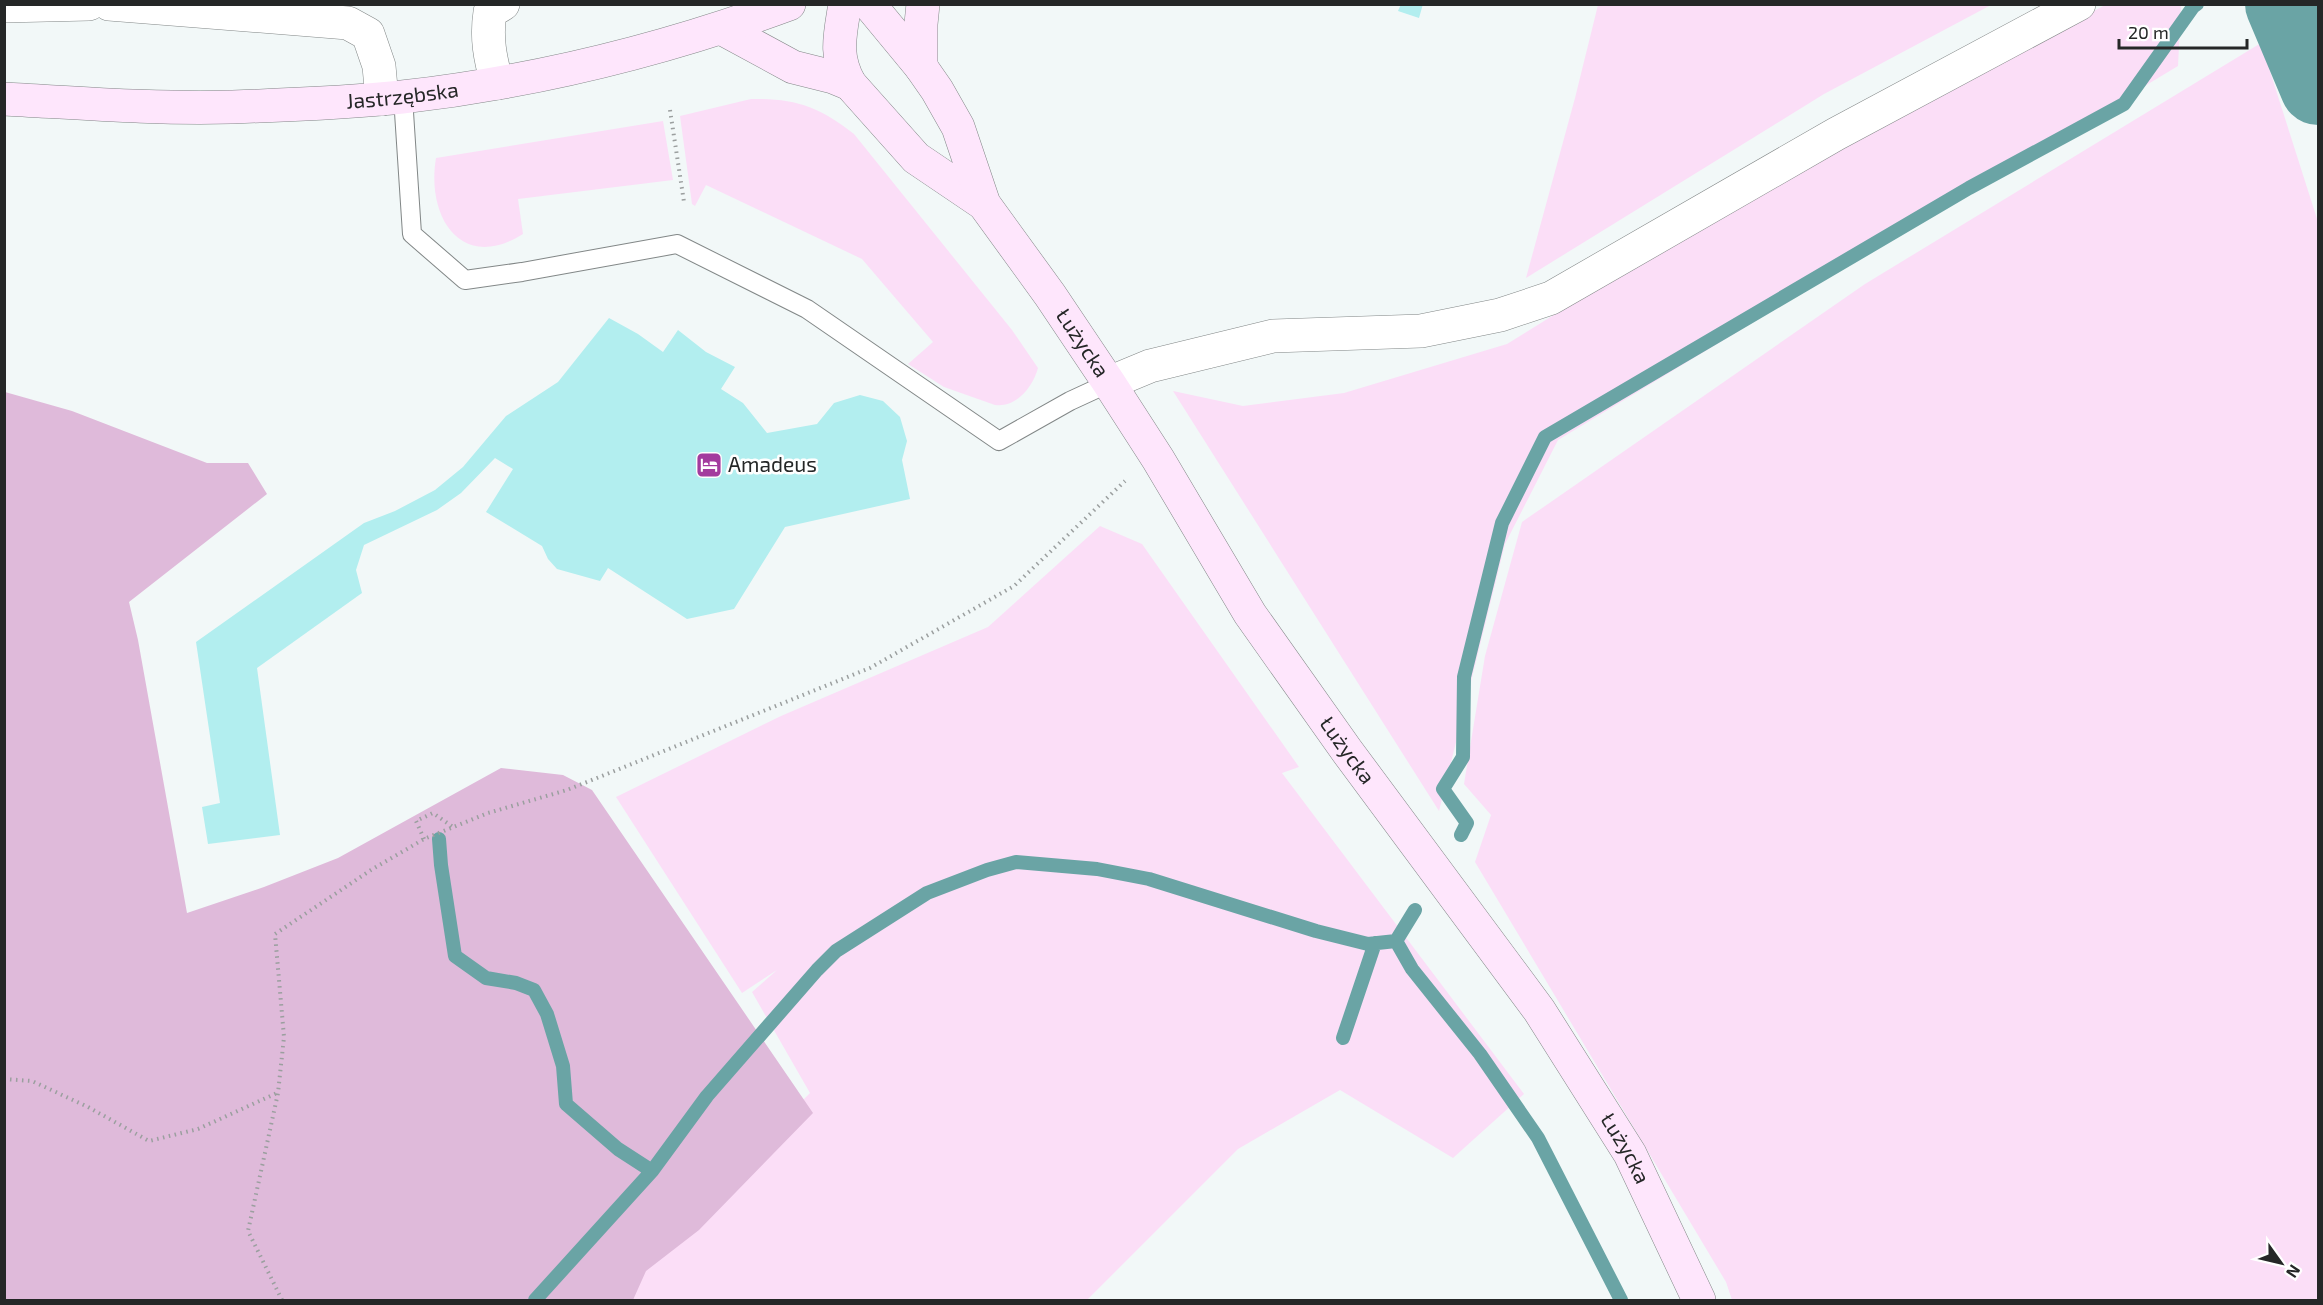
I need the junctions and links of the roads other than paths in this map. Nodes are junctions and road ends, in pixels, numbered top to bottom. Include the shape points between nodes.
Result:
1 (89, 4) edge
2 (109, 4) edge
3 (503, 4) edge
4 (789, 4) edge
5 (845, 4) edge
6 (869, 4) edge
7 (923, 4) edge
8 (2079, 4) edge
9 (4, 6) edge
10 (723, 29) junction
11 (921, 68) junction
12 (497, 83) junction
13 (850, 84) junction
14 (392, 98) junction
15 (4, 99) edge
16 (984, 204) junction
17 (1109, 383) junction
18 (1699, 1300) edge

1 - 9 street
2 - 14 street via 348,23 368,34
3 - 12 street via 490,12 487,31
4 - 10 main road, Jastrzębska
5 - 13 main road, Łużycka via 839,56
6 - 11 main road, Łużycka
7 - 11 main road
8 - 17 street via 1836,134 1551,298 1500,315 1421,331 1273,336 1150,366
10 - 12 main road, Jastrzębska
10 - 13 main road via 792,67
11 - 16 main road, Łużycka via 958,127
12 - 14 main road, Jastrzębska
13 - 16 main road, Łużycka via 916,158
14 - 15 main road, Jastrzębska via 229,107
14 - 17 lane via 411,234 465,280 677,244 807,309 999,441
16 - 17 main road, Łużycka
17 - 18 main road, Łużycka via 1250,614 1539,1010 1630,1154

